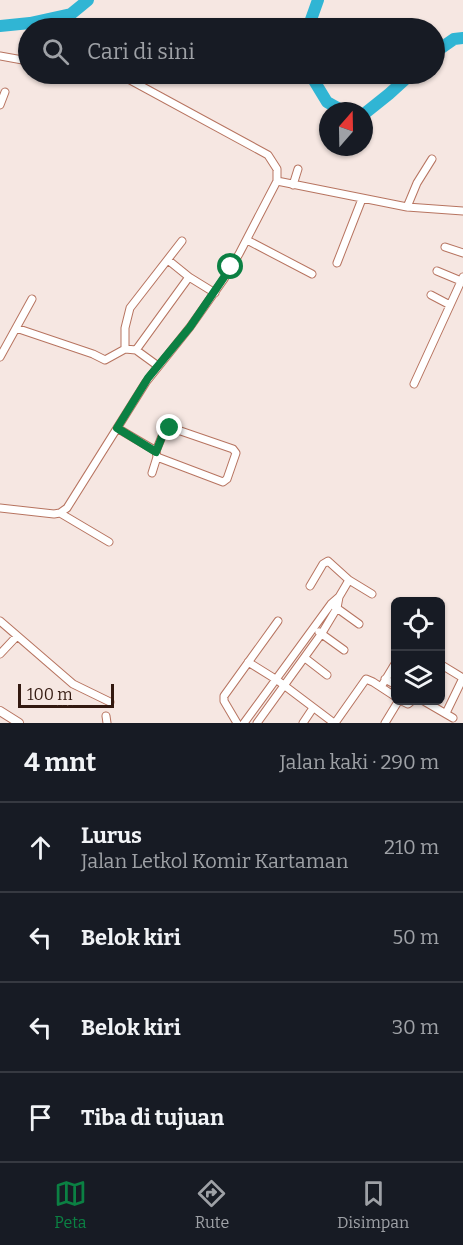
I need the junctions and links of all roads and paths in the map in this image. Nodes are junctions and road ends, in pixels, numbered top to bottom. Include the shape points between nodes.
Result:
1 (0, 56) edge
2 (18, 59) edge
3 (137, 84) edge
4 (432, 159) dead end
5 (298, 169) dead end
6 (277, 181) junction
7 (293, 185) junction
8 (362, 199) junction
9 (407, 207) junction
10 (463, 211) edge
11 (247, 240) junction
12 (182, 241) dead end
13 (445, 247) dead end
14 (463, 254) edge
15 (168, 260) junction
16 (337, 263) dead end
17 (437, 271) dead end
18 (312, 274) dead end
19 (189, 277) junction
20 (462, 280) edge
21 (214, 293) junction
22 (430, 296) dead end
23 (32, 299) dead end
24 (450, 305) junction
25 (16, 328) junction
26 (125, 349) junction
27 (136, 350) junction
28 (0, 357) edge
29 (158, 366) junction
30 (414, 384) dead end
31 (117, 428) junction
32 (157, 454) junction
33 (152, 473) dead end
34 (0, 508) edge
35 (60, 513) junction
36 (109, 542) dead end
37 (350, 580) junction
38 (310, 586) dead end
39 (372, 594) dead end
40 (334, 606) junction
41 (0, 621) edge
42 (278, 621) dead end
43 (359, 624) dead end
44 (314, 628) junction
45 (322, 633) junction
46 (17, 636) junction
47 (344, 650) dead end
48 (0, 654) edge
49 (305, 658) junction
50 (248, 662) junction
51 (445, 667) edge
52 (391, 670) edge
53 (327, 675) dead end
54 (386, 679) junction
55 (277, 680) junction
56 (391, 682) edge
57 (285, 686) junction
58 (381, 687) junction
59 (391, 694) edge
60 (110, 702) dead end
61 (397, 705) edge
62 (431, 705) edge
63 (313, 708) junction
64 (0, 711) edge
65 (446, 713) junction
66 (453, 718) dead end
67 (19, 723) edge
68 (237, 723) edge
69 (244, 723) edge
70 (257, 723) edge
71 (303, 723) edge
72 (334, 723) edge
73 (385, 723) edge

1 - 2 street
3 - 6 street via 268,156 276,169
4 - 9 street
5 - 7 street
6 - 7 street
6 - 11 street
7 - 8 street
8 - 9 street
8 - 16 street
9 - 10 street
11 - 18 street
11 - 21 street
12 - 15 street
13 - 14 street
15 - 19 street
15 - 26 street via 130,308
17 - 20 street
19 - 21 street
19 - 27 street
20 - 24 street
21 - 29 street
22 - 24 street
23 - 25 street
24 - 30 street
25 - 26 street via 105,360
25 - 28 street
26 - 27 street
27 - 29 street
29 - 31 street
31 - 32 street
31 - 35 street via 69,505
32 - 32 street via 169,427 236,452 224,482
32 - 33 street
34 - 35 street
35 - 36 street
37 - 38 street via 328,561
37 - 39 street
37 - 40 street
40 - 43 street
40 - 44 street
40 - 45 street
41 - 46 street
42 - 50 street
44 - 45 street
44 - 55 street
45 - 47 street
45 - 49 street
46 - 48 street
46 - 60 street via 73,684
49 - 53 street
49 - 57 street
50 - 55 street
50 - 68 street via 223,697
51 - 65 street via 463,678
52 - 54 street
54 - 56 street
54 - 58 street
55 - 57 street
55 - 69 street
57 - 63 street
57 - 70 street
58 - 59 street
58 - 72 street via 366,679
61 - 73 street
62 - 65 street
63 - 71 street
63 - 72 street
64 - 67 street
65 - 66 street

